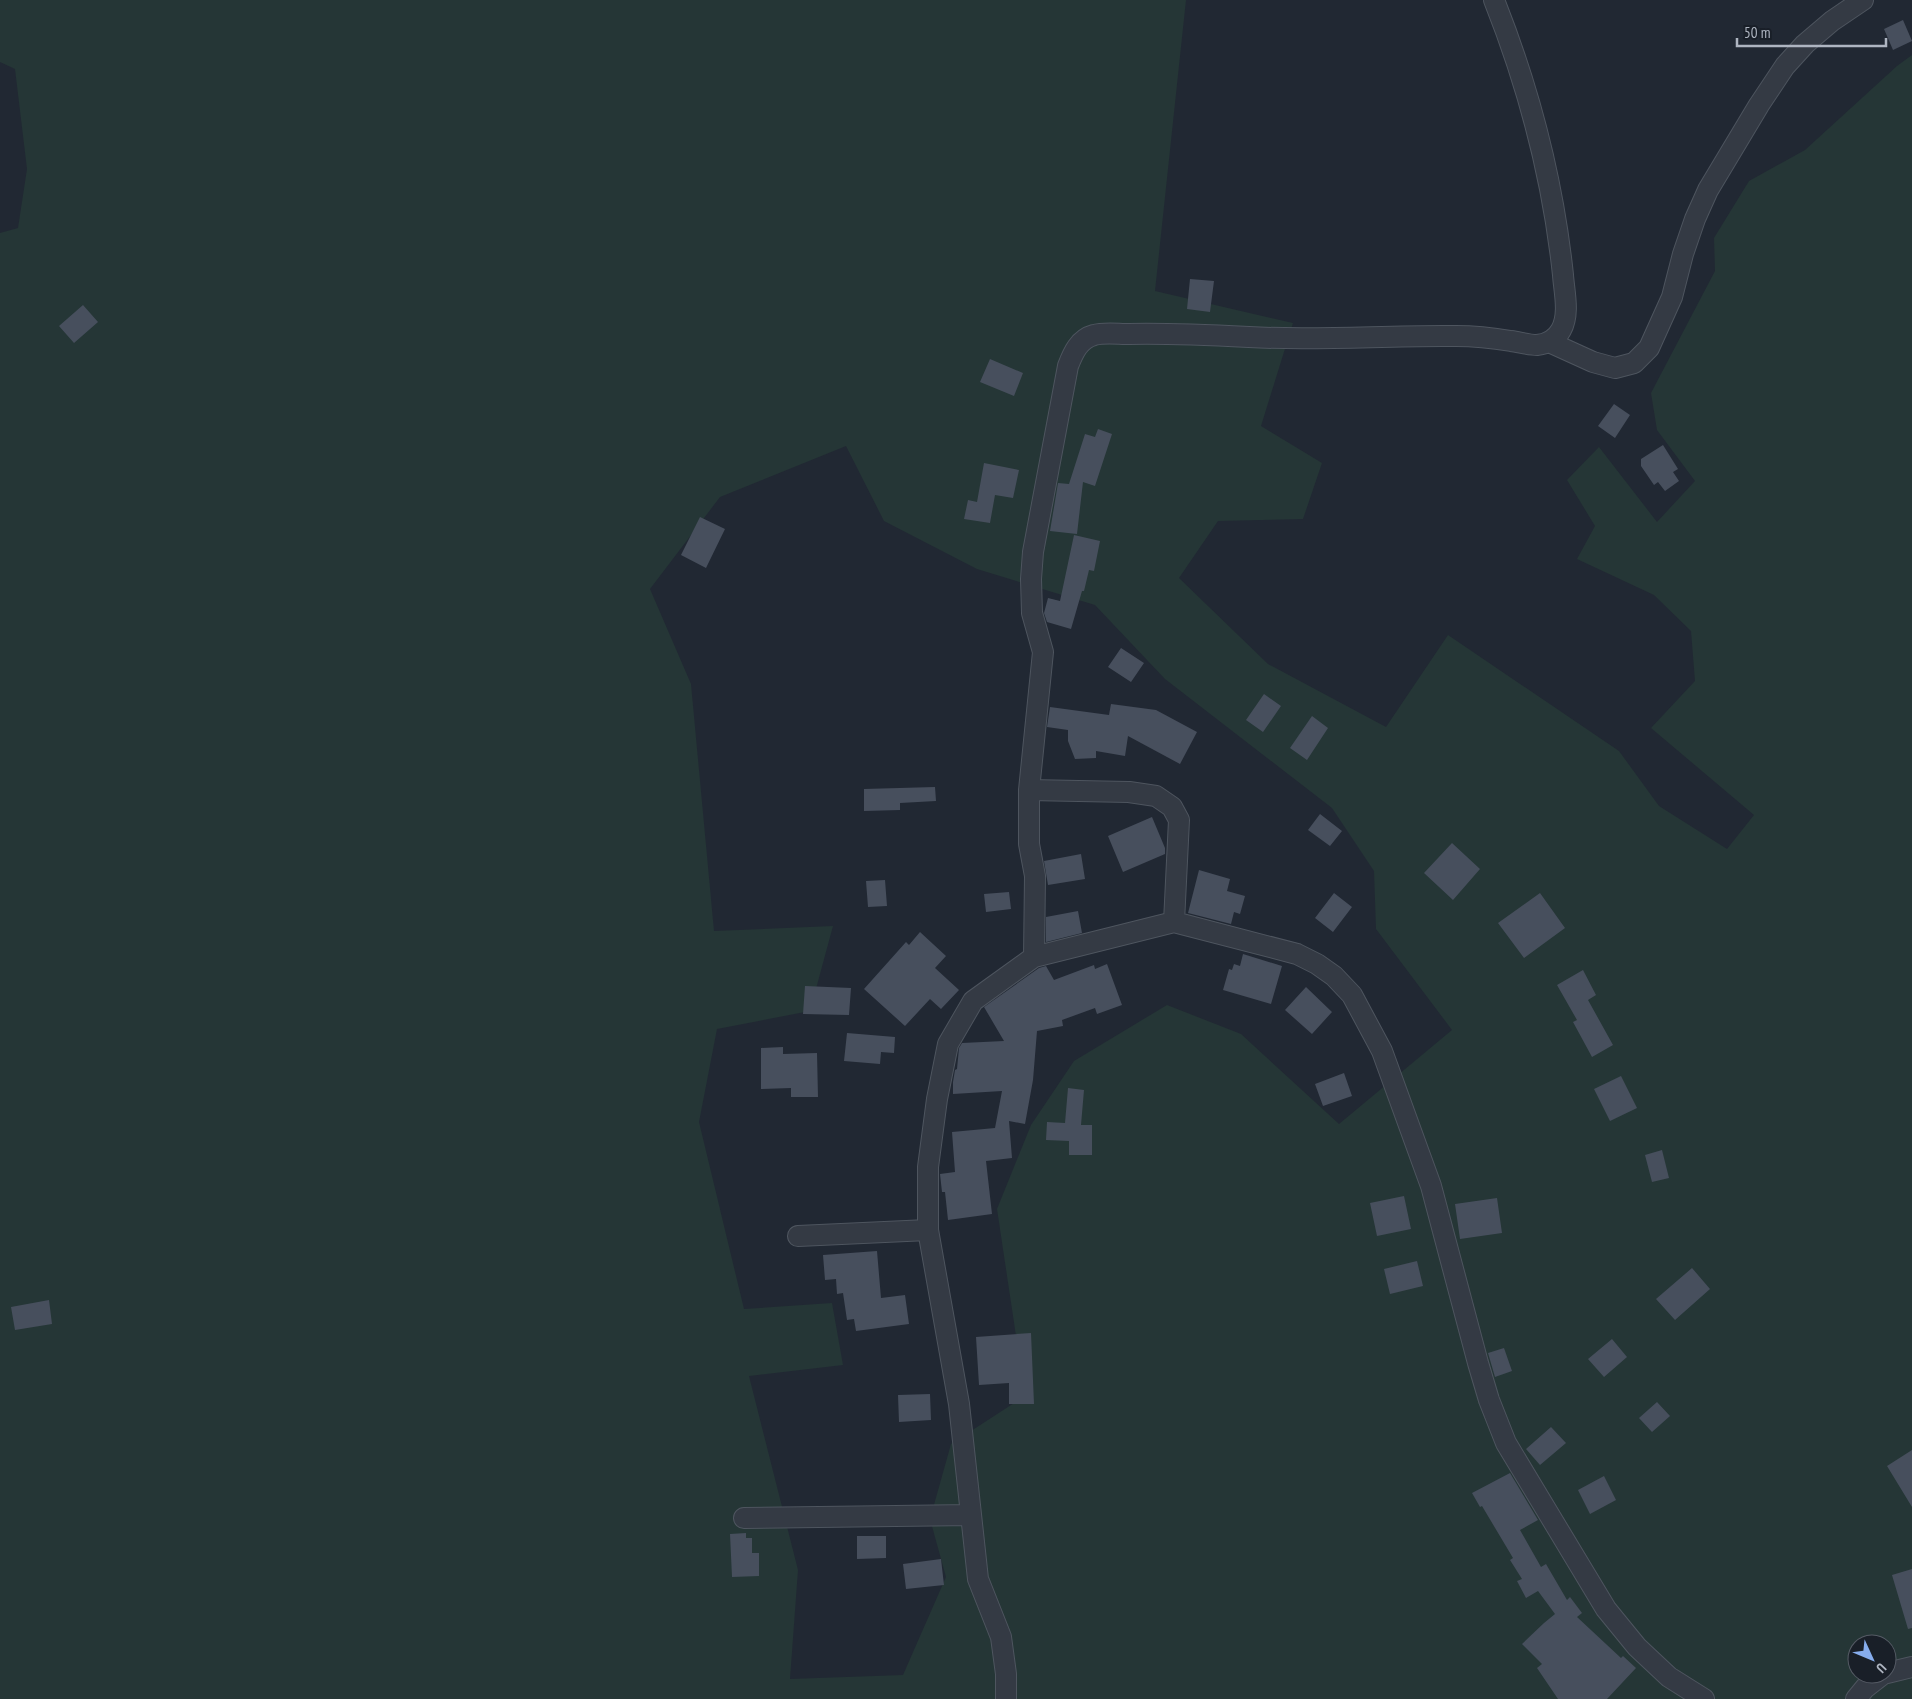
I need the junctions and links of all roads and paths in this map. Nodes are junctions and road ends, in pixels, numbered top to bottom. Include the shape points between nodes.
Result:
1 (1494, 0) edge
2 (1863, 0) edge
3 (1549, 342) junction
4 (1029, 790) junction
5 (1174, 922) junction
6 (1034, 958) junction
7 (928, 1230) junction
8 (798, 1236) dead end
9 (971, 1515) junction
10 (744, 1518) dead end
11 (1912, 1668) edge
12 (1897, 1671) edge
13 (1870, 1684) edge
14 (1006, 1699) edge
15 (1704, 1699) edge
16 (1856, 1699) edge

1 - 3 street via 1513,46 1536,123 1551,192 1565,316 1562,328
2 - 3 street via 1805,44 1785,66 1754,113 1708,190 1695,219 1672,297 1649,348 1634,363 1615,368
3 - 4 street via 1536,345 1463,336 1275,339 1147,333 1095,335 1083,340 1073,352 1068,366 1033,552 1032,613 1043,652
4 - 5 street via 1129,792 1156,796 1172,807 1179,820
4 - 6 street via 1028,844 1035,876
5 - 6 street
5 - 15 street via 1297,954 1334,976 1352,995 1382,1051 1431,1186 1478,1363 1506,1443 1606,1609 1637,1648 1662,1671
6 - 7 street via 973,1001 948,1044 928,1167
7 - 8 street
7 - 9 street via 954,1368
9 - 10 street
9 - 14 street via 978,1579 1000,1637
11 - 12 street
13 - 16 street

